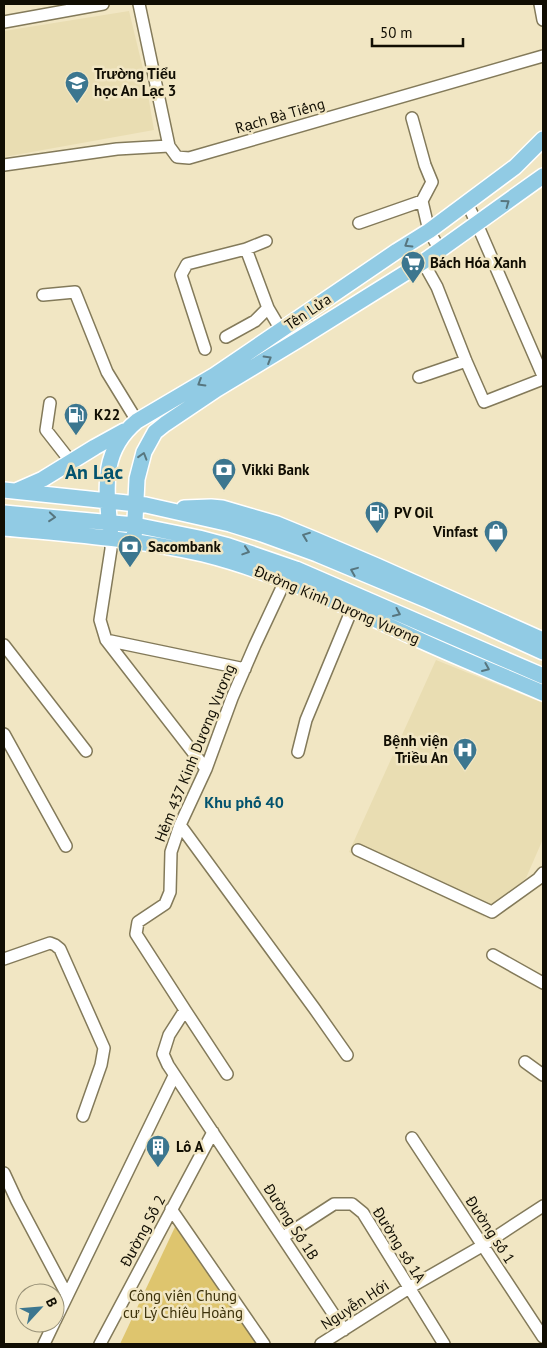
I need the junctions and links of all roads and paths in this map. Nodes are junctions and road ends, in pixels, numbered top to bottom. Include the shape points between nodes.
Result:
1 (103, 4) edge
2 (139, 4) edge
3 (540, 4) edge
4 (543, 20) edge
5 (4, 22) edge
6 (543, 56) edge
7 (412, 118) dead end
8 (543, 139) edge
9 (169, 146) junction
10 (4, 165) edge
11 (542, 180) edge
12 (422, 201) junction
13 (467, 203) junction
14 (359, 223) dead end
15 (477, 224) junction
16 (429, 231) junction
17 (266, 241) dead end
18 (246, 249) junction
19 (440, 250) junction
20 (423, 262) junction
21 (43, 295) dead end
22 (268, 308) junction
23 (281, 330) junction
24 (226, 338) dead end
25 (205, 349) dead end
26 (466, 361) junction
27 (419, 377) dead end
28 (543, 378) edge
29 (50, 403) dead end
30 (133, 425) junction
31 (71, 462) junction
32 (10, 491) edge
33 (108, 501) junction
34 (137, 504) junction
35 (4, 513) edge
36 (4, 528) edge
37 (111, 530) junction
38 (135, 533) junction
39 (285, 581) junction
40 (352, 609) junction
41 (481, 618) junction
42 (106, 640) junction
43 (543, 640) edge
44 (4, 644) edge
45 (466, 651) junction
46 (543, 652) edge
47 (245, 669) junction
48 (543, 676) edge
49 (543, 693) edge
50 (4, 734) edge
51 (86, 751) dead end
52 (298, 752) dead end
53 (206, 769) junction
54 (180, 825) junction
55 (66, 846) dead end
56 (358, 850) dead end
57 (543, 865) edge
58 (541, 876) edge
59 (493, 955) dead end
60 (4, 959) edge
61 (543, 983) edge
62 (185, 1010) junction
63 (347, 1055) dead end
64 (525, 1062) dead end
65 (227, 1074) dead end
66 (543, 1075) edge
67 (174, 1076) junction
68 (83, 1116) dead end
69 (213, 1132) junction
70 (412, 1138) dead end
71 (4, 1173) edge
72 (543, 1206) edge
73 (171, 1209) junction
74 (283, 1237) junction
75 (482, 1246) junction
76 (409, 1288) junction
77 (67, 1295) junction
78 (65, 1299) edge
79 (344, 1330) junction
80 (543, 1336) edge
81 (100, 1344) edge
82 (264, 1344) edge
83 (321, 1344) edge
84 (444, 1344) edge

1 - 5 street
2 - 9 street
3 - 4 street
6 - 9 street, Rạch Bà Tiếng via 189,158 177,157
7 - 12 street via 432,182
8 - 13 main road, Tên Lửa via 515,167
9 - 10 street via 117,149
15 -> 11 main road, Tên Lửa
12 - 14 street
12 - 16 street
13 - 15 street
13 - 16 main road, Tên Lửa
15 - 19 main road, Tên Lửa
15 - 28 street
16 - 19 street
16 -> 23 main road, Tên Lửa
17 - 18 street
18 - 22 street
18 - 25 street via 187,264 181,275
19 - 20 main road, Tên Lửa
20 - 26 street via 437,287
34 -> 20 main road, Tên Lửa via 144,452 160,428 217,389
21 - 30 street via 74,292
22 - 23 street
22 - 24 street via 255,321
23 -> 30 main road, Tên Lửa
26 - 27 street
26 - 28 street via 484,402
29 - 31 street via 46,430
30 - 31 main road
30 - 33 main road, Tên Lửa via 113,452 108,476
31 - 32 main road via 43,479
32 - 33 main road
33 - 34 main road
33 - 37 main road, Tên Lửa
34 - 38 main road, Tên Lửa
41 -> 34 main road via 230,524
35 -> 37 main road, Đường Kinh Dương Vương
36 - 37 main road, Đường Kinh Dương Vương
37 - 38 main road, Đường Kinh Dương Vương
37 - 42 street via 100,620
38 - 39 main road, Đường Kinh Dương Vương
38 -> 45 main road, Đường Kinh Dương Vương via 199,538 275,561
39 - 40 main road, Đường Kinh Dương Vương
39 - 47 street, Hẻm 437 Kinh Dương Vương
40 - 45 main road, Đường Kinh Dương Vương
40 - 52 street via 306,720
41 - 43 main road
41 - 45 main road
41 - 46 main road
42 - 47 street
42 - 53 street
44 - 51 street
45 - 48 main road, Đường Kinh Dương Vương
45 -> 49 main road, Đường Kinh Dương Vương
47 - 53 street, Hẻm 437 Kinh Dương Vương
50 - 55 street
53 - 54 street, Hẻm 437 Kinh Dương Vương
54 - 62 street, Hẻm 437 Kinh Dương Vương via 171,852 170,892 165,904 138,922 136,934
54 - 63 street
56 - 58 street via 492,912
57 - 58 street
59 - 61 street
60 - 68 street via 50,944 60,949 104,1048
62 - 65 street, Hẻm 437 Kinh Dương Vương
62 - 67 street via 169,1035 162,1054
64 - 66 street
67 - 69 street
67 - 77 street
69 - 73 street, Đường Số 2
69 - 74 street, Đường Số 1B
70 - 75 street, Đường số 1
71 - 77 street via 16,1202
72 - 75 street, Nguyễn Hới
73 - 81 street, Đường Số 2
73 - 82 street
74 - 76 street, Đường số 1A via 334,1204 352,1204 362,1213
74 - 79 street, Đường Số 1B
75 - 76 street, Nguyễn Hới
75 - 80 street, Đường số 1
76 - 79 street, Nguyễn Hới
76 - 84 street, Đường số 1A
77 - 78 street
79 - 83 street, Nguyễn Hới

